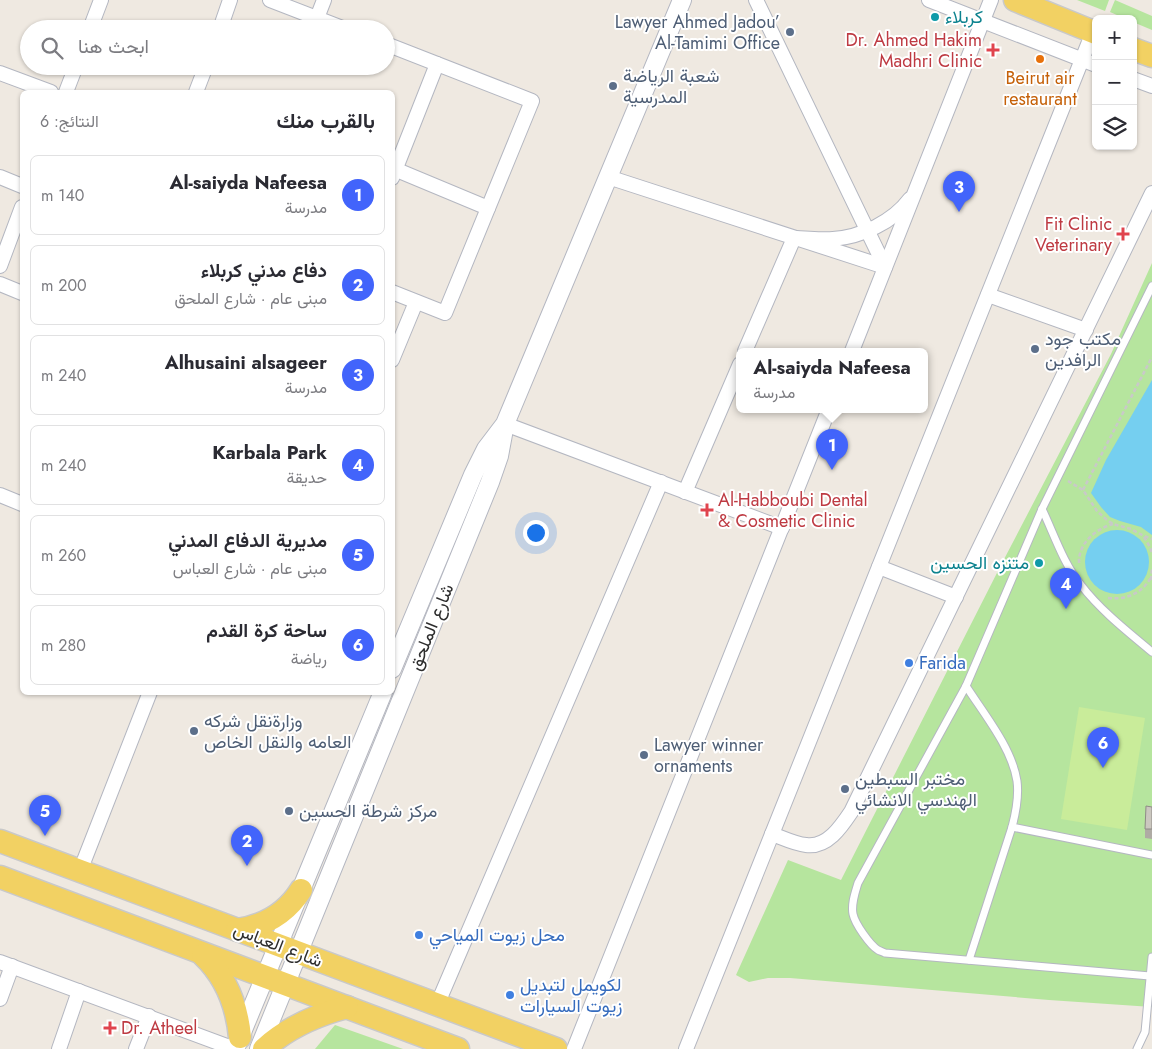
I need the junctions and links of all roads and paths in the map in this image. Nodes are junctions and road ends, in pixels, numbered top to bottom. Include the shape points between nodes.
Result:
1 (101, 0) edge
2 (230, 0) edge
3 (270, 0) edge
4 (324, 0) edge
5 (682, 0) edge
6 (756, 0) edge
7 (929, 0) edge
8 (991, 0) edge
9 (1016, 0) edge
10 (317, 18) junction
11 (93, 20) edge
12 (223, 20) edge
13 (322, 20) edge
14 (983, 21) junction
15 (1092, 32) edge
16 (1092, 45) edge
17 (395, 48) edge
18 (1137, 50) edge
19 (1152, 56) edge
20 (1089, 62) edge
21 (437, 64) junction
22 (0, 73) edge
23 (73, 75) edge
24 (204, 75) edge
25 (1137, 80) edge
26 (1152, 86) edge
27 (45, 90) edge
28 (67, 90) edge
29 (200, 90) edge
30 (395, 169) edge
31 (395, 172) edge
32 (0, 177) edge
33 (608, 178) junction
34 (20, 185) edge
35 (1152, 193) edge
36 (914, 194) junction
37 (488, 208) junction
38 (20, 212) edge
39 (867, 230) junction
40 (794, 238) junction
41 (0, 266) edge
42 (885, 267) junction
43 (0, 284) edge
44 (1152, 286) edge
45 (20, 292) edge
46 (395, 293) edge
47 (988, 295) junction
48 (1150, 298) edge
49 (416, 302) junction
50 (1086, 330) junction
51 (746, 348) edge
52 (853, 348) edge
53 (395, 353) edge
54 (1152, 357) edge
55 (736, 373) edge
56 (827, 413) edge
57 (504, 424) junction
58 (1058, 476) junction
59 (661, 482) junction
60 (1083, 490) junction
61 (685, 492) junction
62 (0, 495) edge
63 (20, 503) edge
64 (1042, 509) junction
65 (1113, 524) junction
66 (782, 528) junction
67 (1144, 536) junction
68 (1152, 539) edge
69 (1152, 553) edge
70 (879, 566) junction
71 (1152, 567) edge
72 (1079, 568) dead end
73 (1151, 580) edge
74 (956, 597) junction
75 (1103, 598) dead end
76 (397, 647) edge
77 (1152, 652) edge
78 (419, 656) junction
79 (966, 686) junction
80 (149, 695) edge
81 (382, 695) edge
82 (1012, 826) junction
83 (772, 834) junction
84 (0, 841) edge
85 (1152, 856) edge
86 (80, 871) junction
87 (0, 877) edge
88 (301, 890) junction
89 (237, 930) junction
90 (288, 949) junction
91 (200, 952) junction
92 (1152, 957) edge
93 (969, 960) junction
94 (6, 964) edge
95 (1151, 976) edge
96 (275, 980) junction
97 (80, 991) junction
98 (0, 999) edge
99 (437, 1005) junction
100 (347, 1007) junction
101 (148, 1016) junction
102 (237, 1045) edge
103 (59, 1049) edge
104 (136, 1049) edge
105 (259, 1049) edge
106 (264, 1049) edge
107 (458, 1049) edge
108 (556, 1049) edge
109 (574, 1049) edge
110 (686, 1049) edge
111 (1137, 1049) edge

1 - 11 street
2 - 12 street
3 - 10 street
4 - 10 street
5 - 33 street
6 - 39 street
7 - 14 street
8 - 14 street
9 - 15 main road
10 - 13 street
14 - 20 street
14 - 36 street
16 - 20 street
17 - 21 street
18 - 19 main road
20 - 47 street
21 - 30 street
21 - 37 street via 532,101
22 - 27 street
23 - 28 street
24 - 29 street
25 - 26 street
31 - 37 street
32 - 34 street
33 - 40 street
33 - 57 street
35 - 50 street
36 - 39 street via 892,216
36 - 42 street
37 - 49 street via 445,314
38 - 41 street
39 - 40 street via 833,239
39 - 42 street
40 - 42 street
40 - 51 street
42 - 52 street
43 - 45 street
44 - 48 lane
46 - 49 street
47 - 50 street
47 - 70 street
48 - 58 lane
49 - 53 street
50 - 74 street
54 - 60 path
55 - 61 street
56 - 66 street
57 - 59 street
57 - 76 street, شارع الملحق via 473,475
57 - 78 street, شارع الملحق via 499,456 490,482
58 - 60 path
58 - 64 lane
59 - 61 street
59 - 99 street
60 - 65 path via 1097,511
61 - 66 street
62 - 63 street
64 - 77 lane via 1080,585
64 - 79 lane
65 - 67 path
65 - 72 path via 1101,528 1081,548
66 - 109 street
67 - 68 path
67 - 69 path
70 - 74 street
70 - 83 street
71 - 73 path
73 - 75 path via 1127,597
74 - 83 street via 844,824 824,843 808,846
76 - 78 street
78 - 90 street, شارع الملحق
79 - 82 lane via 1004,744 1015,772 1018,795
79 - 93 lane via 858,883 853,914 868,940 885,953
80 - 86 street
81 - 88 street, شارع الملحق
82 - 85 lane
82 - 93 lane
83 - 110 street
84 - 86 main road, شارع العباس
86 - 89 main road, شارع العباس
87 - 91 main road, شارع العباس
88 - 89 main road via 287,908 269,920
88 - 90 street, شارع الملحق
89 - 90 main road, شارع العباس
90 - 96 street, شارع الملحق
90 - 99 main road, شارع العباس
91 - 96 main road, شارع العباس
91 - 102 main road via 217,970 229,990 237,1013
92 - 95 lane
93 - 95 lane
94 - 97 street
94 - 98 street
95 - 111 lane via 1145,1032
96 - 100 main road, شارع العباس
96 - 102 street, شارع الملحق
96 - 105 street, شارع الملحق
97 - 101 street
97 - 103 street
99 - 108 main road, شارع العباس
100 - 106 main road via 313,1017 282,1034
100 - 107 main road, شارع العباس
101 - 102 street
101 - 104 street

